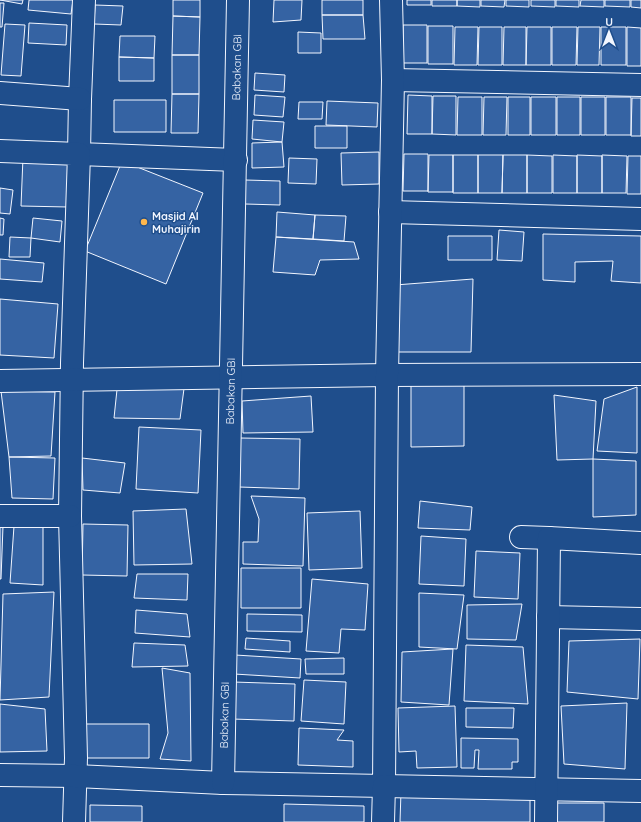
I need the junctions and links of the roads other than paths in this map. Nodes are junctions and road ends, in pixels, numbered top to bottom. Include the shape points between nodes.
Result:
1 (84, 0) edge
2 (238, 0) edge
3 (391, 0) edge
4 (393, 80) junction
5 (641, 85) edge
6 (0, 93) edge
7 (80, 99) junction
8 (0, 151) edge
9 (79, 154) junction
10 (236, 160) junction
11 (390, 212) junction
12 (641, 219) edge
13 (641, 374) edge
14 (387, 375) junction
15 (230, 377) junction
16 (72, 380) junction
17 (0, 381) edge
18 (0, 516) edge
19 (70, 516) junction
20 (521, 538) dead end
21 (549, 538) junction
22 (641, 543) edge
23 (548, 617) junction
24 (641, 620) edge
25 (0, 775) edge
26 (76, 776) junction
27 (223, 783) junction
28 (384, 786) junction
29 (547, 788) junction
30 (641, 790) edge
31 (74, 822) edge
32 (383, 822) edge
33 (546, 822) edge

1 - 7 street
2 - 10 street, Babakan GBI
3 - 4 street
4 - 5 street
4 - 11 street
6 - 7 street
7 - 9 street
8 - 9 street
9 - 10 street
9 - 16 street
10 - 15 street, Babakan GBI
11 - 12 street
11 - 14 street
13 - 14 street
14 - 15 street
14 - 28 street
15 - 16 street
15 - 27 street, Babakan GBI
16 - 17 street
16 - 19 street
18 - 19 street
19 - 26 street
20 - 21 street
21 - 22 street
21 - 23 street
23 - 24 street
23 - 29 street
25 - 26 street
26 - 27 street
26 - 31 street
27 - 28 street
28 - 29 street
28 - 32 street
29 - 30 street
29 - 33 street

